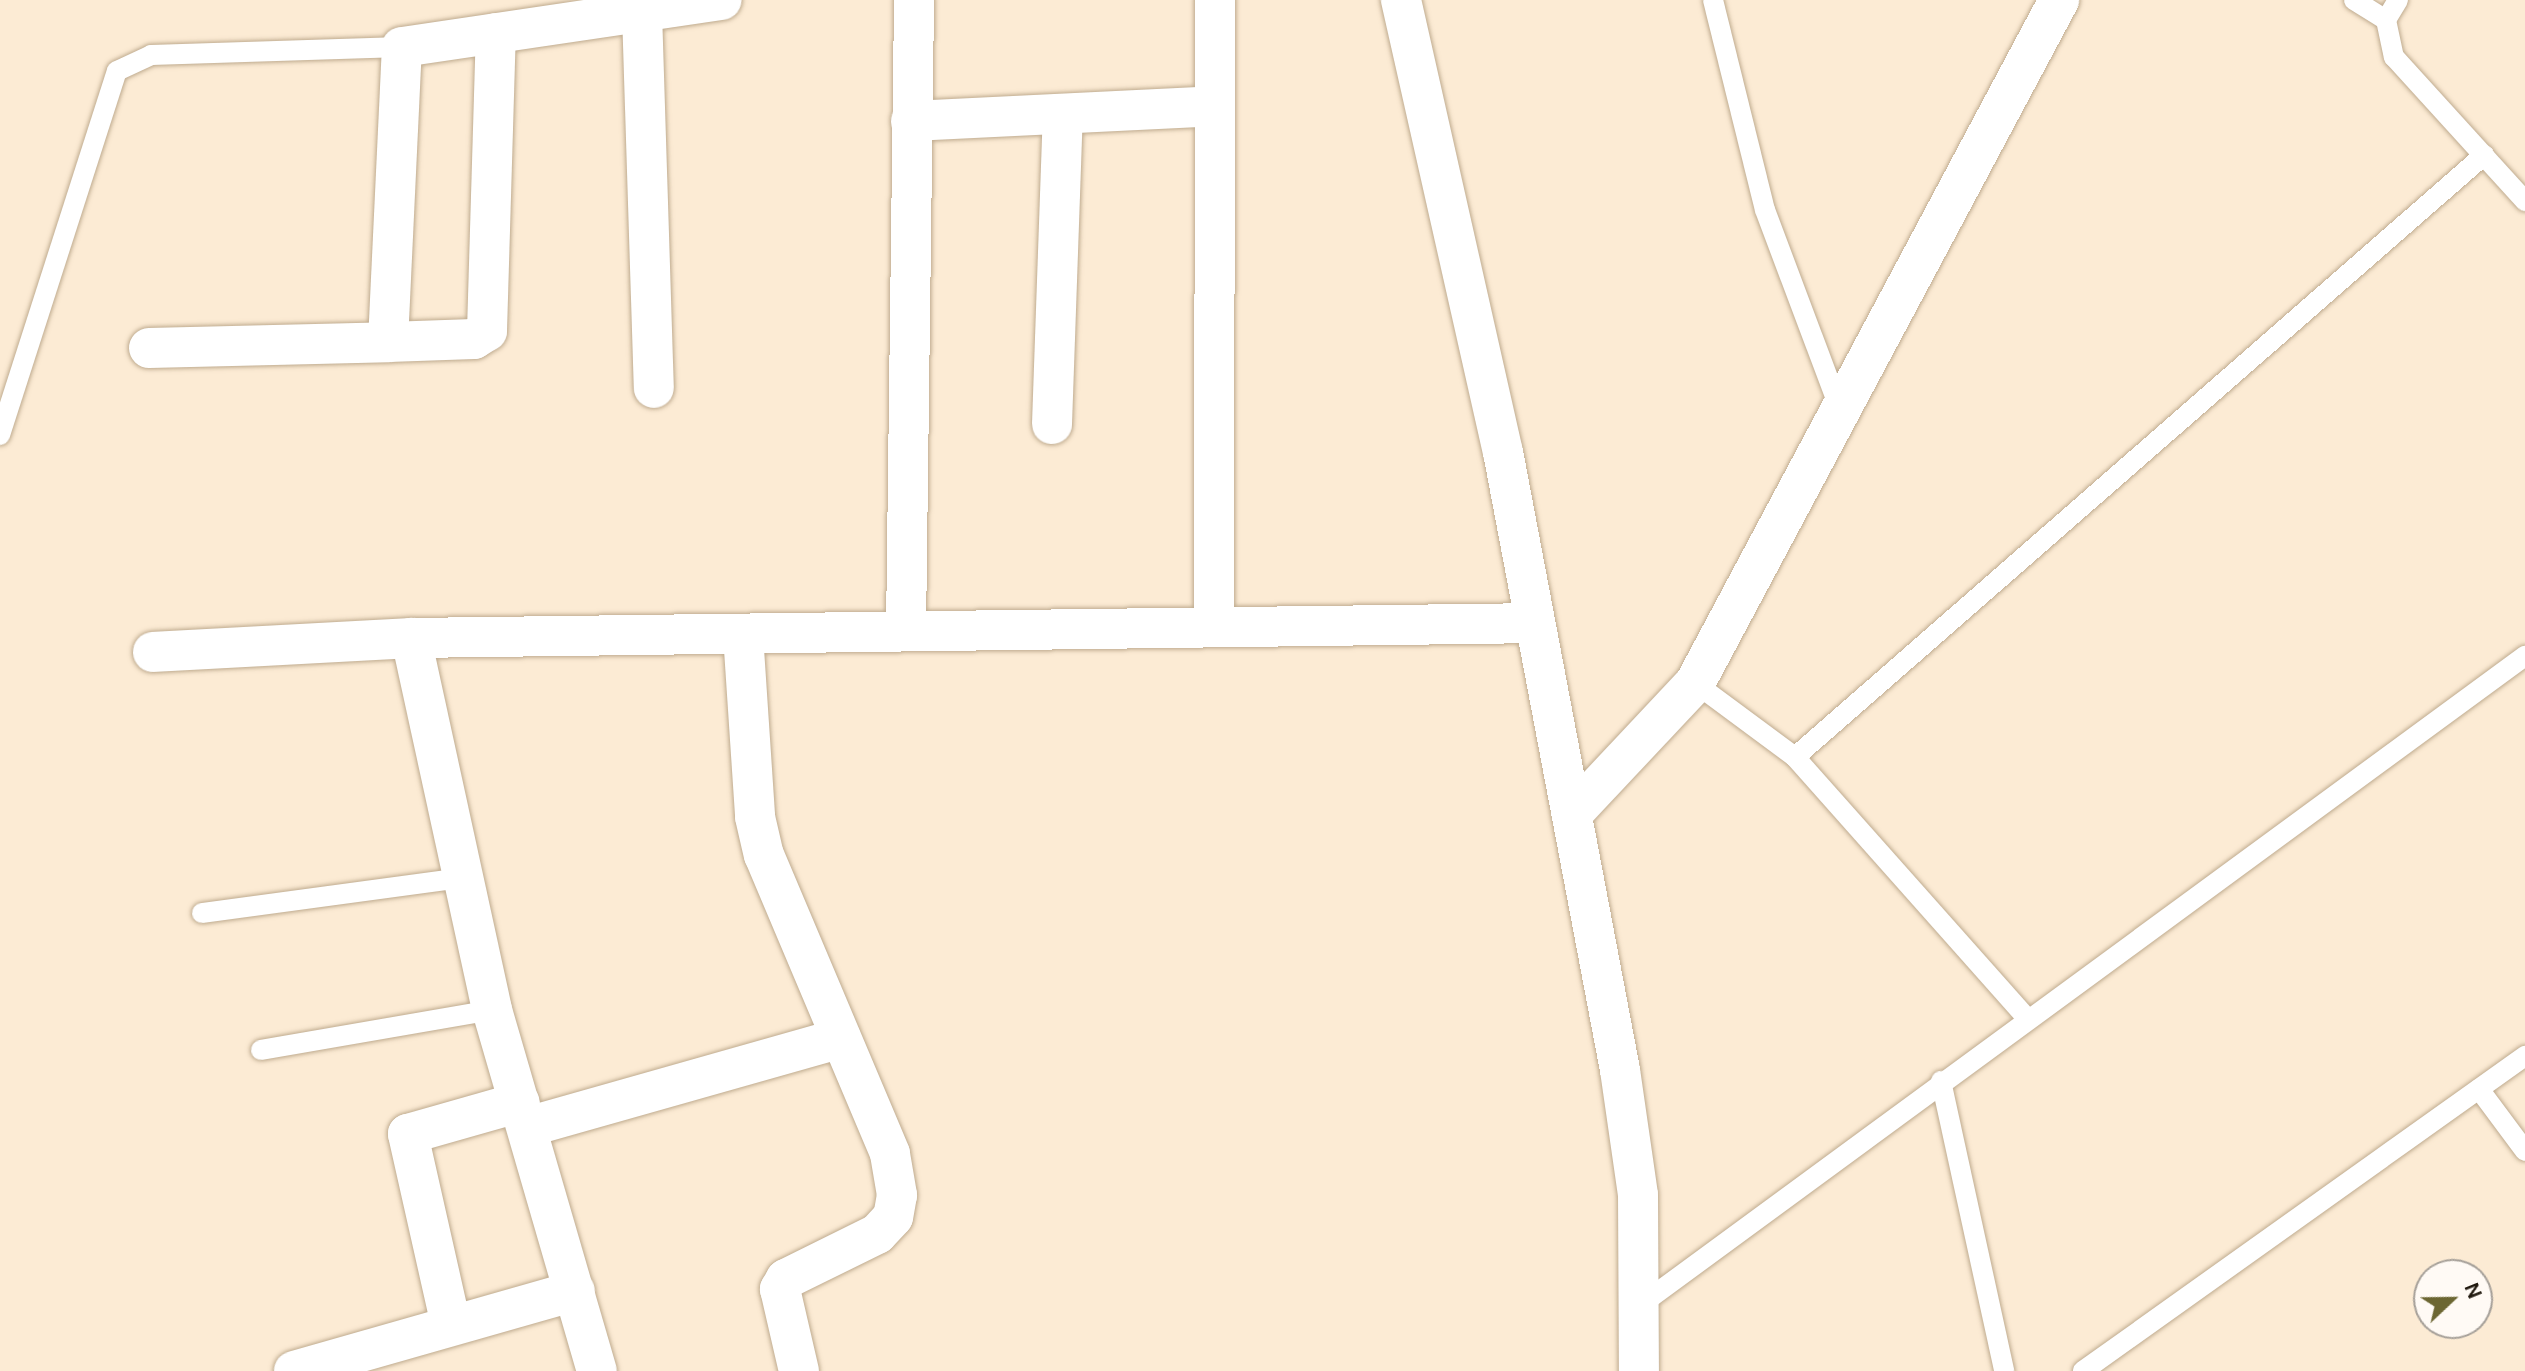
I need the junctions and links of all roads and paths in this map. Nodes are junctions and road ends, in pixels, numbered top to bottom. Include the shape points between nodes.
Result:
1 (722, 0) edge
2 (914, 0) edge
3 (1215, 0) edge
4 (1401, 0) edge
5 (1713, 0) edge
6 (2059, 0) edge
7 (2354, 0) edge
8 (2398, 0) edge
9 (642, 12) junction
10 (2386, 20) junction
11 (496, 33) junction
12 (402, 47) junction
13 (1215, 106) junction
14 (1063, 114) junction
15 (911, 121) junction
16 (2484, 155) junction
17 (2521, 190) edge
18 (388, 342) junction
19 (149, 348) dead end
20 (654, 388) dead end
21 (1840, 410) junction
22 (1052, 424) dead end
23 (0, 435) edge
24 (1535, 623) junction
25 (1214, 627) junction
26 (906, 631) junction
27 (743, 634) junction
28 (411, 638) junction
29 (153, 652) dead end
30 (2525, 656) edge
31 (1695, 683) junction
32 (1795, 757) junction
33 (1572, 814) junction
34 (462, 878) junction
35 (202, 913) dead end
36 (492, 1010) junction
37 (2027, 1018) junction
38 (841, 1038) junction
39 (261, 1050) dead end
40 (2525, 1056) edge
41 (1941, 1081) junction
42 (2479, 1089) junction
43 (523, 1115) junction
44 (2525, 1151) edge
45 (575, 1291) junction
46 (1639, 1306) junction
47 (451, 1325) junction
48 (299, 1370) edge
49 (597, 1371) edge
50 (799, 1371) edge
51 (1639, 1371) edge
52 (2004, 1371) edge
53 (2083, 1371) edge

1 - 9 street
2 - 15 street
3 - 13 street
4 - 24 street
5 - 21 lane via 1765,210
6 - 21 street
7 - 10 lane
8 - 10 lane
9 - 11 street
9 - 20 street
10 - 16 lane via 2394,57
11 - 12 street
11 - 18 street via 487,331 474,339
12 - 18 street
12 - 23 lane via 151,55 117,71
13 - 14 street
13 - 25 street
14 - 15 street
14 - 22 street
15 - 26 street
16 - 17 lane
16 - 32 lane
18 - 19 street
21 - 31 street
24 - 25 street
24 - 33 street
25 - 26 street
26 - 27 street
27 - 28 street
27 - 38 street via 758,830
28 - 29 street
28 - 34 street
30 - 37 lane
31 - 32 lane
31 - 33 street
32 - 37 lane
33 - 46 street via 1638,1195
34 - 35 lane
34 - 36 street
36 - 39 lane
36 - 43 street
37 - 41 lane
38 - 43 street
38 - 50 street via 890,1154 897,1195 893,1217 877,1234 786,1279 780,1289
40 - 42 lane
41 - 46 lane
41 - 52 lane
42 - 44 lane
42 - 53 lane
43 - 45 street
43 - 47 street via 408,1134
45 - 47 street
45 - 49 street
46 - 51 street
47 - 48 street

